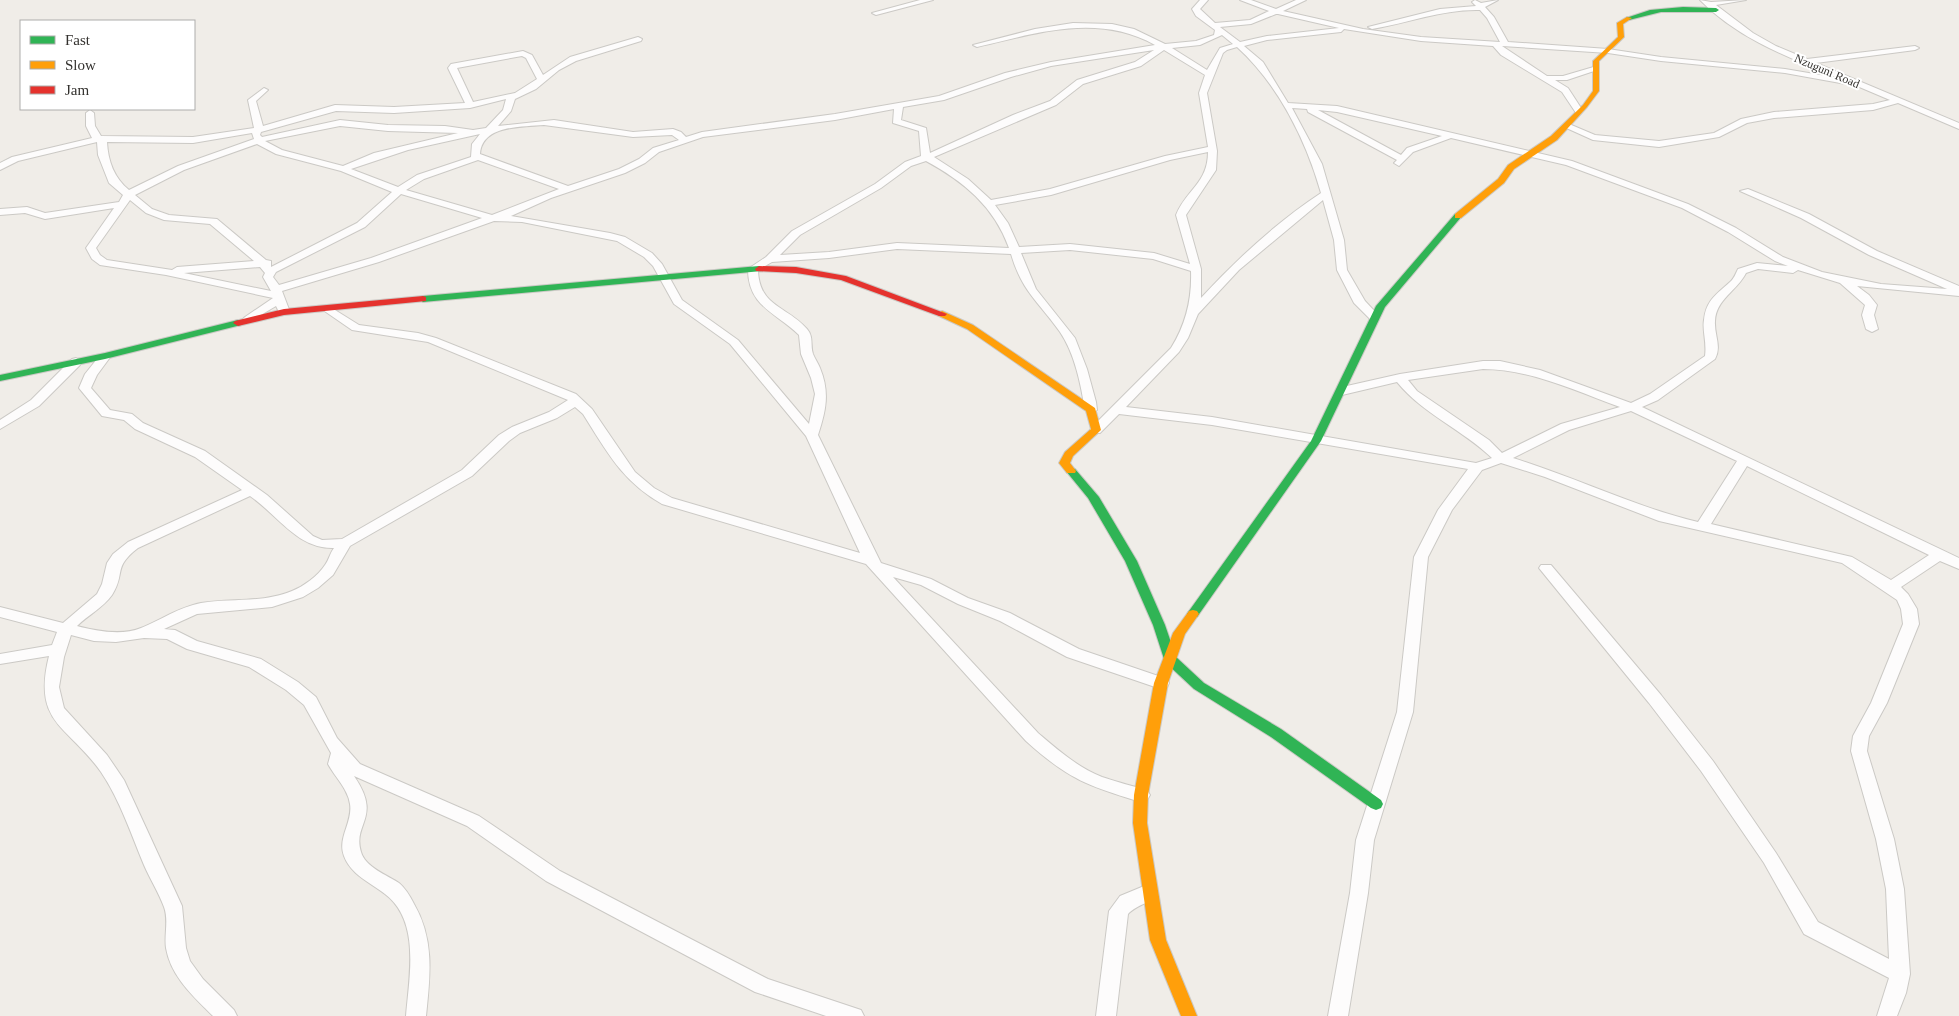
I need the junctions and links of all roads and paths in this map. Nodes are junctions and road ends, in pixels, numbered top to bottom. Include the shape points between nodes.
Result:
1 (929, 0) edge
2 (1204, 0) edge
3 (1244, 0) edge
4 (1302, 0) edge
5 (1473, 0) edge
6 (1494, 0) edge
7 (1742, 0) edge
8 (1710, 5) edge
9 (1481, 7) junction
10 (1278, 12) junction
11 (876, 13) dead end
12 (1215, 27) junction
13 (1352, 29) junction
14 (638, 39) dead end
15 (1238, 44) junction
16 (1495, 44) junction
17 (1504, 44) junction
18 (977, 45) dead end
19 (1163, 46) junction
20 (1915, 48) dead end
21 (1608, 51) junction
22 (1806, 62) junction
23 (1594, 68) junction
24 (1208, 74) junction
25 (1543, 78) junction
26 (542, 81) junction
27 (1856, 84) junction
28 (264, 90) dead end
29 (514, 95) junction
30 (1898, 101) junction
31 (899, 104) junction
32 (470, 105) junction
33 (1286, 105) junction
34 (1304, 106) junction
35 (1579, 111) junction
36 (90, 112) dead end
37 (1566, 126) junction
38 (1959, 126) edge
39 (487, 130) junction
40 (473, 132) junction
41 (258, 135) junction
42 (1449, 136) junction
43 (99, 139) junction
44 (684, 140) junction
45 (1212, 149) junction
46 (1531, 155) junction
47 (476, 156) junction
48 (926, 157) junction
49 (0, 167) edge
50 (344, 169) junction
51 (567, 189) junction
52 (397, 190) junction
53 (1745, 191) dead end
54 (129, 194) junction
55 (1325, 194) junction
56 (991, 203) junction
57 (122, 204) junction
58 (0, 212) edge
59 (492, 218) junction
60 (1016, 252) junction
61 (770, 259) junction
62 (266, 268) junction
63 (753, 269) junction
64 (1196, 269) junction
65 (166, 272) junction
66 (1818, 274) junction
67 (664, 279) junction
68 (1843, 281) junction
69 (1959, 291) edge
70 (278, 295) junction
71 (327, 308) junction
72 (284, 312) junction
73 (1192, 314) junction
74 (1374, 317) junction
75 (249, 319) junction
76 (1872, 329) dead end
77 (105, 356) junction
78 (76, 362) junction
79 (0, 378) edge
80 (1400, 378) junction
81 (1342, 391) junction
82 (576, 401) junction
83 (1632, 407) junction
84 (1091, 410) junction
85 (1118, 410) junction
86 (0, 425) edge
87 (1096, 430) junction
88 (812, 435) junction
89 (1316, 441) junction
90 (1501, 459) junction
91 (1744, 460) junction
92 (1477, 467) junction
93 (250, 491) junction
94 (1702, 527) junction
95 (345, 543) junction
96 (1939, 555) junction
97 (873, 563) junction
98 (1959, 564) edge
99 (1546, 568) dead end
100 (1891, 587) junction
101 (0, 612) edge
102 (67, 628) junction
103 (144, 633) junction
104 (60, 649) junction
105 (0, 659) edge
106 (1170, 659) junction
107 (1161, 683) junction
108 (339, 753) junction
109 (1141, 795) junction
110 (1376, 804) junction
111 (1149, 892) junction
112 (1900, 974) junction
113 (227, 1016) edge
114 (416, 1016) edge
115 (854, 1016) edge
116 (1106, 1016) edge
117 (1189, 1016) edge
118 (1338, 1016) edge
119 (1887, 1016) edge

1 - 11 street
2 - 12 street via 1196,10
3 - 10 street
4 - 10 street
5 - 9 street
6 - 9 street
7 - 8 street
8 - 21 street via 1634,14 1620,23 1620,38
8 - 22 street, Nzuguni Road via 1762,42
9 - 13 street via 1394,25
9 - 17 street
10 - 12 street via 1247,23
10 - 13 street
12 - 15 street
12 - 19 street via 1218,36 1202,42
13 - 15 street
13 - 16 street
14 - 26 street via 573,59
15 - 24 street via 1221,50
15 - 33 street via 1260,64
16 - 17 street
16 - 25 street
17 - 21 street
18 - 19 street via 1052,29 1095,24 1131,31
19 - 24 street
19 - 31 street via 1051,64 941,98
19 - 48 street via 1138,64 1087,79 1053,103
20 - 22 street
21 - 23 street via 1598,58
21 - 27 street via 1785,71
22 - 27 street, Nzuguni Road
23 - 25 street via 1564,78
23 - 35 street via 1596,91
24 - 45 street via 1203,95
25 - 35 street via 1565,90
26 - 29 street
26 - 32 street via 529,57 523,53 454,66
27 - 30 street, Nzuguni Road
28 - 41 street via 252,100 259,125
29 - 32 street
29 - 39 street via 507,110
30 - 37 street via 1774,115 1744,121 1716,135 1660,144 1593,137
30 - 38 street, Nzuguni Road
31 - 44 street via 835,117 708,133
31 - 48 street via 896,121 923,130
32 - 41 street via 386,111 335,108
33 - 34 street
33 - 55 street via 1317,164
34 - 42 street via 1337,109
34 - 42 street via 1351,130 1400,161 1410,150
35 - 37 street
36 - 43 street via 89,129
37 - 46 street
39 - 40 street
39 - 44 street via 545,122 628,134 673,132
39 - 47 street via 476,144
40 - 41 street via 340,123
40 - 50 street via 369,158 349,164
41 - 43 street via 189,140
41 - 50 street via 279,152
41 - 54 street via 220,156 181,168
42 - 46 street
43 - 49 street via 15,159
43 - 54 street via 103,142 103,155 114,183
44 - 51 street via 656,150 631,167
45 - 56 street via 1168,158 1051,192
45 - 64 street via 1207,181 1180,214
46 - 66 street via 1569,163 1661,195 1732,230 1779,259
46 - 74 street via 1507,170 1502,181 1456,217
47 - 51 street
47 - 52 street via 428,173
48 - 56 street via 958,174
48 - 61 street via 908,164 878,186 807,226
50 - 52 street
51 - 59 street
52 - 59 street
52 - 62 street via 363,224 295,258
53 - 69 street via 1805,216 1873,254
54 - 57 street
54 - 62 street via 157,215 213,221
55 - 73 street via 1235,268
55 - 74 street via 1339,240 1342,270 1360,302
56 - 60 street
57 - 58 street via 45,216 27,210
57 - 65 street via 91,248 96,257 100,262 112,265
59 - 67 street via 522,219 615,237 652,258
59 - 70 street
60 - 61 street via 897,246
60 - 64 street via 1084,248 1154,256
60 - 84 street via 1027,284 1067,332 1088,386
61 - 63 street
62 - 65 street
62 - 70 street
63 - 67 street
63 - 84 street via 796,270 843,278 946,314
63 - 88 street via 752,282 766,304 806,336 806,352 823,400
64 - 73 street via 1198,293
65 - 70 street
66 - 68 street
66 - 83 street via 1765,266 1742,271 1736,283 1716,301 1709,321 1713,342 1711,356 1674,384
67 - 71 street
67 - 88 street via 683,306 734,342
68 - 69 street
68 - 76 street via 1868,300
70 - 72 street
70 - 75 street
71 - 72 street
71 - 82 street via 356,328 432,340 550,387
72 - 75 street
73 - 85 street via 1175,350
74 - 81 street
75 - 77 street
77 - 78 street
77 - 93 street via 91,374 86,388 106,413 128,417 139,426 187,446
78 - 79 street
78 - 86 street via 35,403
80 - 81 street
80 - 83 street via 1483,365 1500,366 1536,373
80 - 90 street via 1413,394 1484,443
81 - 89 street
82 - 95 street via 553,415 516,430 467,473
82 - 97 street via 588,412 630,475 666,501
83 - 90 street via 1565,427
83 - 91 street
84 - 87 street
85 - 87 street
85 - 89 street via 1212,421
87 - 106 street via 1069,454 1064,463 1093,497 1128,556 1159,625
88 - 97 street
89 - 92 street
89 - 106 street via 1179,633
90 - 92 street
90 - 94 street via 1550,474 1664,518
91 - 94 street
91 - 96 street
92 - 110 street via 1450,499 1421,557 1405,712
93 - 95 street via 308,539 321,544
93 - 102 street via 124,551 112,565 106,592
94 - 100 street via 1847,560
95 - 103 street via 336,552 331,567 309,588 297,594 271,602 201,608 176,616
96 - 98 street
96 - 100 street
97 - 107 street via 931,584 1005,617 1073,653
97 - 109 street via 1032,737 1058,760 1097,782
99 - 112 street via 1707,766 1770,858 1811,928
100 - 112 street via 1909,609 1911,624 1879,704 1861,736 1859,750 1885,839 1895,889
101 - 102 street
102 - 103 street via 104,637
102 - 104 street
103 - 108 street via 170,634 192,645 255,663 310,701
104 - 105 street
104 - 113 street via 51,687 52,699 67,724 108,769 173,906 176,949 184,970
106 - 107 street
106 - 110 street via 1199,686 1276,733
107 - 109 street
108 - 114 street via 337,764 359,804 360,813 351,841 352,854 363,869 399,895 417,926 421,956
108 - 115 street via 362,773 489,830 552,876 762,986
109 - 111 street via 1140,824
110 - 118 street via 1365,840
111 - 116 street via 1127,902 1119,911
111 - 117 street via 1158,940
112 - 119 street

